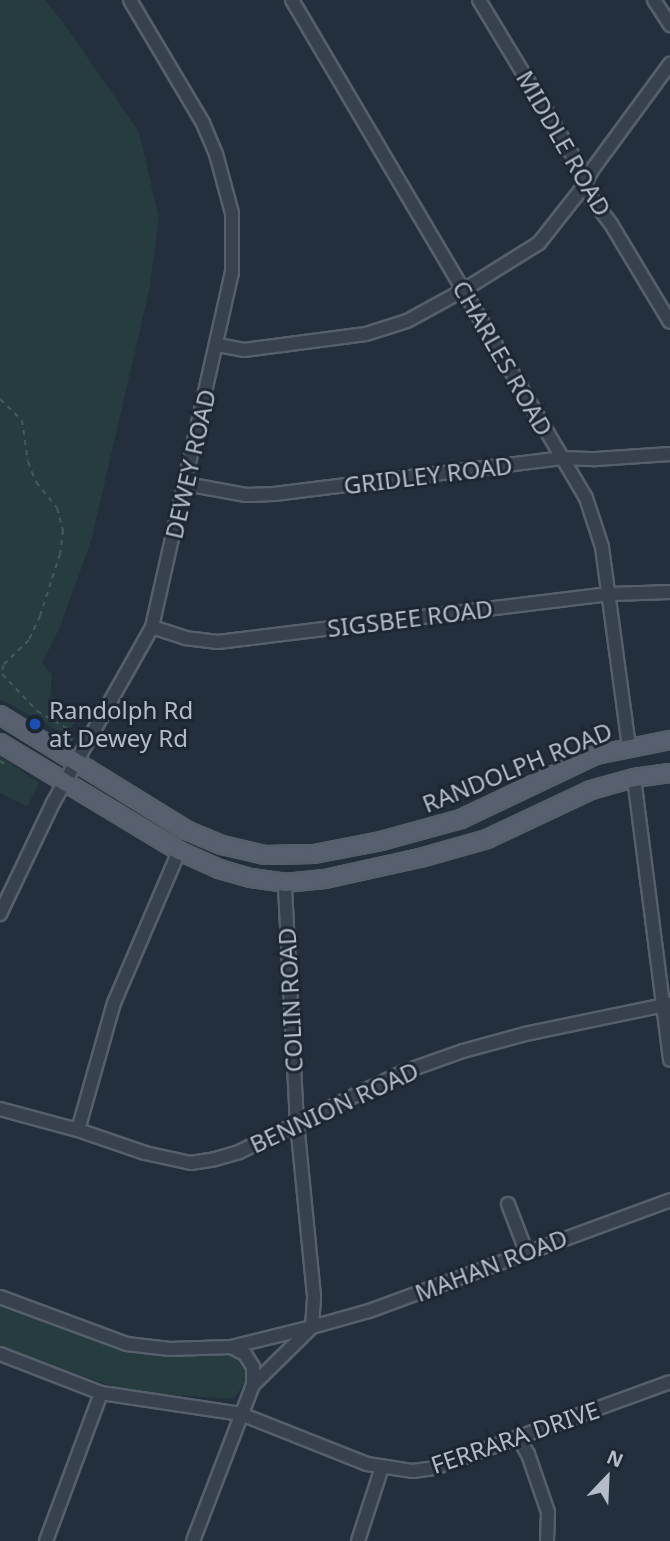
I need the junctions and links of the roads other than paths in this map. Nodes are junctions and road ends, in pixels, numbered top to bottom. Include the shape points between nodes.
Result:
1 (130, 0) edge
2 (292, 0) edge
3 (479, 0) edge
4 (654, 0) edge
5 (670, 25) edge
6 (670, 64) edge
7 (583, 187) junction
8 (462, 291) junction
9 (670, 322) edge
10 (218, 345) junction
11 (670, 454) edge
12 (562, 458) junction
13 (186, 484) junction
14 (670, 592) edge
15 (611, 594) junction
16 (152, 627) junction
17 (0, 715) edge
18 (670, 740) edge
19 (0, 743) edge
20 (629, 746) junction
21 (77, 761) junction
22 (670, 774) edge
23 (634, 778) junction
24 (66, 782) junction
25 (178, 850) junction
26 (285, 883) junction
27 (0, 914) edge
28 (666, 1005) edge
29 (670, 1060) edge
30 (0, 1110) edge
31 (297, 1124) junction
32 (78, 1130) junction
33 (670, 1200) edge
34 (508, 1204) dead end
35 (526, 1251) junction
36 (0, 1297) edge
37 (312, 1327) junction
38 (230, 1347) junction
39 (0, 1354) edge
40 (670, 1382) edge
41 (253, 1385) junction
42 (101, 1393) junction
43 (241, 1414) junction
44 (519, 1437) junction
45 (382, 1467) junction
46 (46, 1541) edge
47 (193, 1541) edge
48 (358, 1541) edge
49 (547, 1541) edge

1 - 10 street, DEWEY ROAD via 203,123 232,213 232,273
2 - 8 street, CHARLES ROAD
3 - 7 street, MIDDLE ROAD via 579,166
4 - 5 street
6 - 7 street
7 - 8 street via 539,243
7 - 9 street, MIDDLE ROAD
8 - 10 street via 407,321 366,334 244,351
8 - 12 street, CHARLES ROAD
10 - 13 street, DEWEY ROAD
11 - 12 street, GRIDLEY ROAD
12 - 13 street, GRIDLEY ROAD via 274,494 246,495
12 - 15 street, CHARLES ROAD via 586,498
13 - 16 street, DEWEY ROAD
14 - 15 street, SIGSBEE ROAD
15 - 16 street, SIGSBEE ROAD via 218,642
15 - 20 street, CHARLES ROAD
16 - 21 street, DEWEY ROAD
17 - 21 main road, RANDOLPH ROAD
18 - 20 main road, RANDOLPH ROAD
19 - 24 main road, RANDOLPH ROAD
20 - 21 main road, RANDOLPH ROAD via 596,755 461,819 381,841 314,853 265,855 186,830
21 - 24 street, DEWEY ROAD
22 - 23 main road, RANDOLPH ROAD
23 - 26 main road, RANDOLPH ROAD via 592,790 487,839 325,879
23 - 28 street
24 - 25 main road, RANDOLPH ROAD
24 - 27 street, DEWEY ROAD
25 - 26 main road, RANDOLPH ROAD via 219,869
25 - 32 street via 114,1003
26 - 31 street, COLIN ROAD
28 - 29 street
28 - 31 street, BENNION ROAD via 463,1051 401,1073
30 - 32 street, BENNION ROAD
31 - 32 street, BENNION ROAD via 239,1152 191,1163
31 - 37 street, COLIN ROAD via 314,1296
33 - 35 street, MAHAN ROAD
34 - 35 street
35 - 37 street, MAHAN ROAD via 369,1311
36 - 38 street, MAHAN ROAD via 127,1344 170,1349
37 - 38 street, MAHAN ROAD
37 - 41 street, MAHAN ROAD
38 - 41 street via 245,1354 253,1367
39 - 42 street
40 - 44 street, FERRARA DRIVE
41 - 43 street, MAHAN ROAD
42 - 43 street
42 - 46 street
43 - 45 street, FERRARA DRIVE
43 - 47 street, MAHAN ROAD
44 - 45 street, FERRARA DRIVE via 434,1468
44 - 49 street via 548,1512
45 - 48 street

